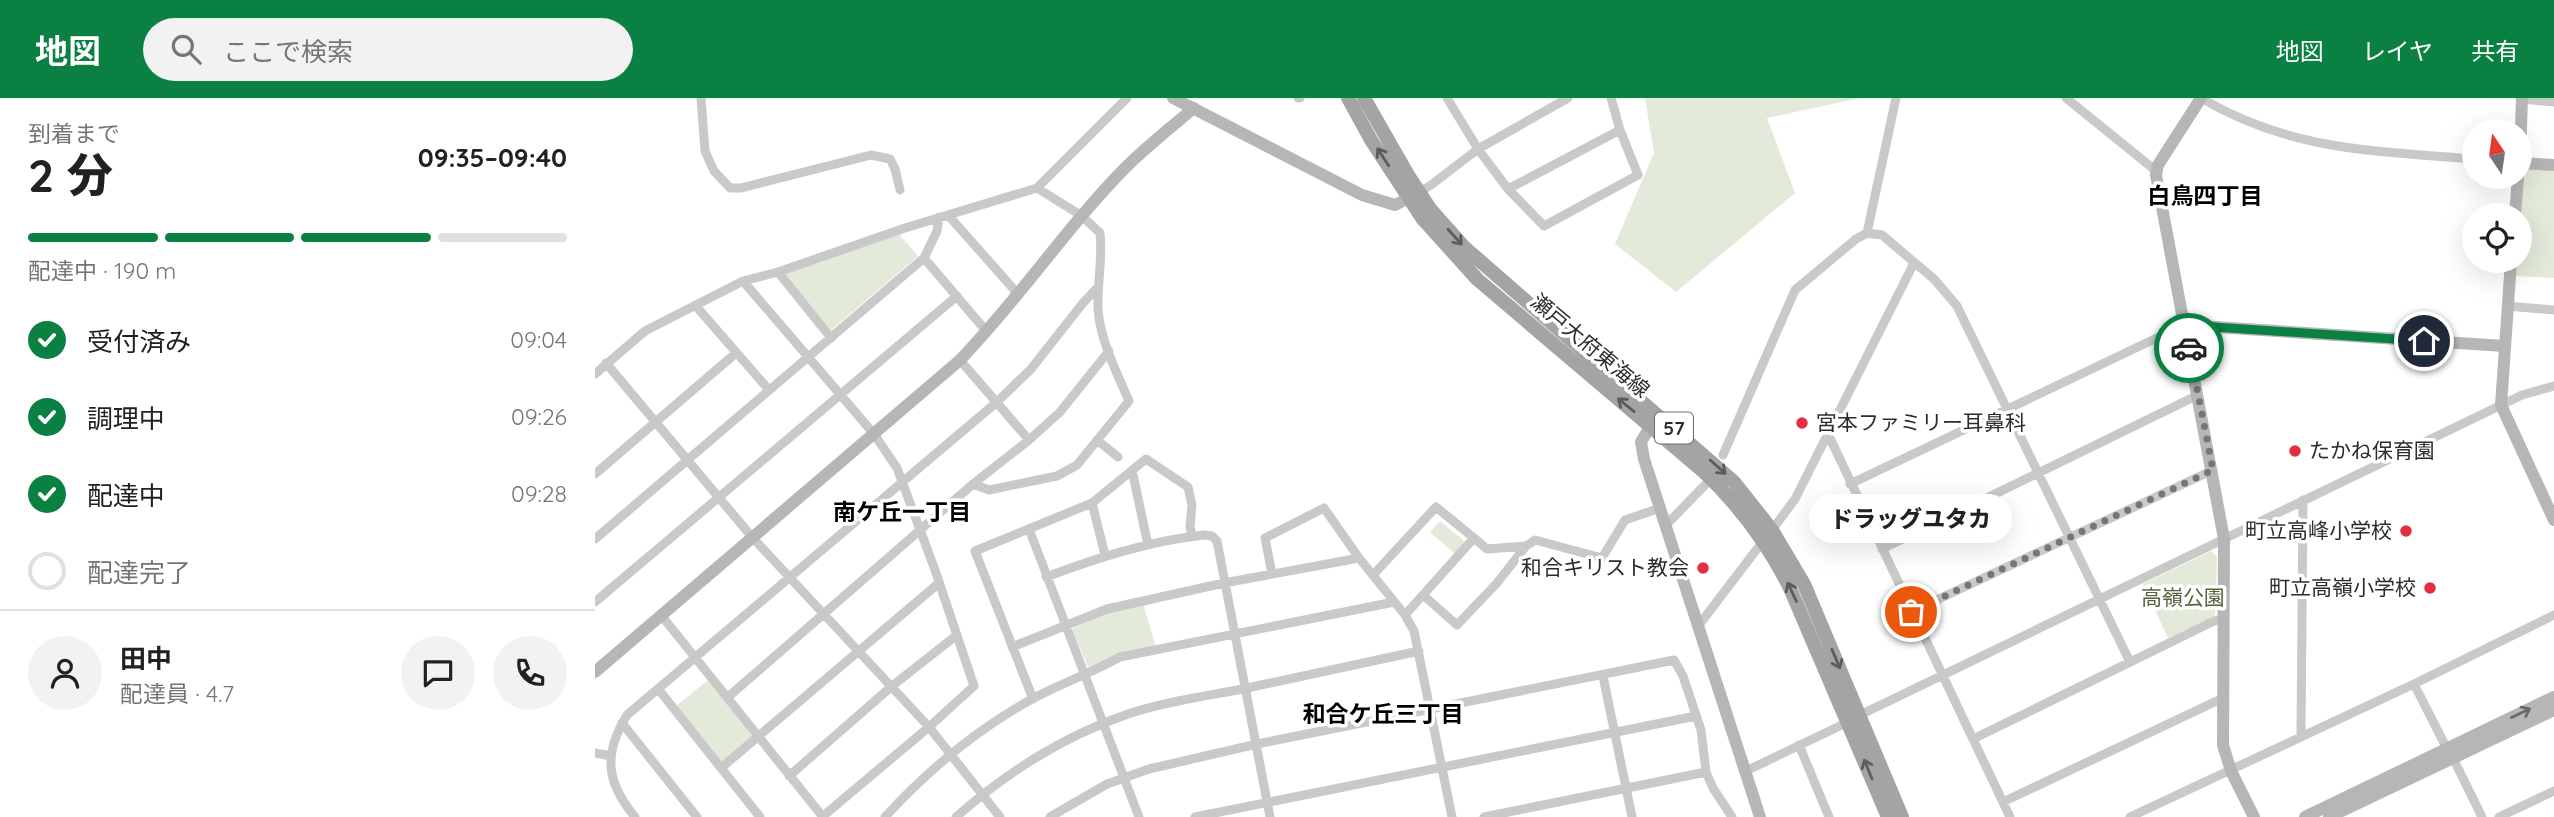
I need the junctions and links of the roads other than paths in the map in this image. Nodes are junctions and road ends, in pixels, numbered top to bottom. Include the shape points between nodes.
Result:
1 (701, 98) edge
2 (1127, 98) edge
3 (1173, 98) edge
4 (1348, 98) edge
5 (1364, 98) edge
6 (1447, 98) edge
7 (1568, 98) edge
8 (1611, 98) edge
9 (1895, 98) edge
10 (2066, 98) edge
11 (2201, 98) edge
12 (2522, 98) edge
13 (2554, 102) edge
14 (1194, 108) junction
15 (2521, 119) edge
16 (1620, 130) junction
17 (1478, 149) junction
18 (2462, 158) edge
19 (2532, 162) edge
20 (2554, 165) edge
21 (2155, 170) junction
22 (1037, 188) junction
23 (1508, 189) junction
24 (899, 190) dead end
25 (1414, 195) junction
26 (944, 216) junction
27 (1082, 216) junction
28 (1867, 233) junction
29 (923, 258) junction
30 (1914, 263) junction
31 (778, 272) junction
32 (2510, 273) edge
33 (743, 281) junction
34 (1098, 287) junction
35 (1018, 294) junction
36 (957, 296) junction
37 (695, 306) junction
38 (2507, 306) junction
39 (2554, 310) edge
40 (2184, 325) junction
41 (987, 332) junction
42 (831, 338) junction
43 (2504, 346) junction
44 (1108, 351) junction
45 (736, 353) junction
46 (809, 357) junction
47 (960, 360) junction
48 (607, 363) junction
49 (595, 374) edge
50 (2554, 386) edge
51 (769, 390) junction
52 (839, 394) junction
53 (2198, 395) junction
54 (997, 401) junction
55 (2501, 405) junction
56 (2007, 409) junction
57 (1654, 419) junction
58 (656, 422) junction
59 (874, 434) junction
60 (1828, 434) junction
61 (1030, 440) junction
62 (1097, 440) junction
63 (1723, 455) dead end
64 (1118, 457) dead end
65 (687, 458) junction
66 (1132, 470) junction
67 (2213, 470) junction
68 (2038, 472) junction
69 (595, 474) edge
70 (902, 482) junction
71 (973, 484) junction
72 (1850, 484) junction
73 (1705, 485) dead end
74 (719, 498) junction
75 (2303, 500) junction
76 (1092, 503) junction
77 (1660, 508) junction
78 (2554, 520) edge
79 (1666, 525) junction
80 (1029, 529) junction
81 (920, 533) junction
82 (1767, 535) junction
83 (1192, 536) junction
84 (752, 537) junction
85 (2069, 537) junction
86 (1474, 538) junction
87 (595, 539) edge
88 (2224, 539) junction
89 (1148, 545) junction
90 (1527, 546) junction
91 (1881, 549) junction
92 (1105, 555) junction
93 (1359, 558) junction
94 (1272, 573) junction
95 (1373, 575) junction
96 (1046, 577) junction
97 (791, 579) junction
98 (939, 583) junction
99 (1224, 583) junction
100 (1423, 596) junction
101 (2100, 600) junction
102 (595, 602) edge
103 (1394, 602) junction
104 (1911, 612) junction
105 (824, 614) junction
106 (661, 615) junction
107 (1405, 615) junction
108 (2554, 615) edge
109 (2224, 618) junction
110 (1064, 625) junction
111 (1699, 625) junction
112 (1234, 634) junction
113 (957, 635) junction
114 (1012, 648) junction
115 (1419, 651) junction
116 (858, 652) junction
117 (696, 658) junction
118 (2130, 662) junction
119 (595, 672) edge
120 (1085, 676) junction
121 (1603, 676) junction
122 (1943, 676) junction
123 (2414, 684) junction
124 (892, 686) junction
125 (1244, 688) junction
126 (659, 691) junction
127 (728, 697) junction
128 (2554, 697) edge
129 (2223, 698) junction
130 (1033, 699) junction
131 (1430, 709) junction
132 (2554, 710) edge
133 (1696, 716) junction
134 (1854, 718) junction
135 (622, 723) junction
136 (1104, 725) junction
137 (929, 727) junction
138 (1616, 732) junction
139 (2301, 735) junction
140 (757, 737) junction
141 (1973, 739) junction
142 (1257, 744) junction
143 (1800, 745) junction
144 (595, 753) edge
145 (949, 754) junction
146 (2450, 754) junction
147 (611, 756) junction
148 (1442, 767) junction
149 (720, 768) junction
150 (1746, 771) junction
151 (2231, 771) junction
152 (1706, 772) junction
153 (789, 776) junction
154 (1124, 778) junction
155 (1626, 788) junction
156 (2554, 790) edge
157 (982, 794) junction
158 (1267, 802) junction
159 (2003, 802) junction
160 (635, 817) edge
161 (697, 817) edge
162 (760, 817) edge
163 (822, 817) edge
164 (885, 817) edge
165 (956, 817) edge
166 (1000, 817) edge
167 (1049, 817) edge
168 (1139, 817) edge
169 (1195, 817) edge
170 (1270, 817) edge
171 (1452, 817) edge
172 (1483, 817) edge
173 (1632, 817) edge
174 (1732, 817) edge
175 (1760, 817) edge
176 (1829, 817) edge
177 (1888, 817) edge
178 (1902, 817) edge
179 (2010, 817) edge
180 (2130, 817) edge
181 (2254, 817) edge
182 (2305, 817) edge
183 (2329, 817) edge
184 (2482, 817) edge
185 (2498, 817) edge

1 - 24 street via 705,151 714,171 730,188 871,155 890,159
2 - 22 street
3 - 14 street
25 -> 4 main road, 瀬戸大府東海線 / 57
5 - 25 main road, 瀬戸大府東海線 / 57
6 - 17 street
7 - 17 street
8 - 16 street
9 - 28 street
10 - 21 street
11 - 18 street via 2267,130 2313,143
11 - 21 street
12 - 13 street
12 - 15 street
14 - 25 street via 1362,195 1395,205
14 - 27 street via 1125,168
16 - 23 street
16 - 23 street via 1638,175 1544,226
17 - 23 street
17 - 25 street
19 - 20 street
21 - 40 street
22 - 26 street
22 - 27 street
25 - 57 main road, 瀬戸大府東海線 / 57 via 1438,237 1477,279
26 - 29 street
26 - 31 street
26 - 35 street
27 - 34 street via 1100,233
27 - 35 street
28 - 30 street via 1882,235
28 - 63 street via 1795,290
29 - 36 street
29 - 42 street
30 - 56 street via 1942,286 1957,306
30 - 60 street
31 - 33 street
31 - 42 street
32 - 38 street
33 - 37 street
33 - 46 street
34 - 44 street via 1098,312
34 - 54 street via 1031,369
35 - 41 street
36 - 41 street
36 - 52 street
37 - 45 street
37 - 48 street via 645,331
38 - 39 street
38 - 43 street
40 - 43 street
40 - 53 street
40 - 56 street
41 - 47 street
42 - 46 street
43 - 55 street
44 - 61 street via 1060,412
44 - 62 street via 1129,401
45 - 51 street
45 - 58 street
46 - 51 street
46 - 52 street
47 - 54 street
47 - 59 street
48 - 49 street
48 - 58 street
50 - 55 street
51 - 65 street
52 - 59 street
52 - 74 street
53 - 67 street
53 - 68 street
54 - 61 street
54 - 70 street
55 - 75 street
55 - 78 street
56 - 68 street
56 - 72 street
57 - 77 street via 1641,442
57 - 82 main road, 瀬戸大府東海線 / 57
58 - 65 street
58 - 69 street
59 - 70 street
59 - 84 street
60 - 72 street
60 - 82 street via 1795,499
61 - 71 street
62 - 64 street
62 - 71 street via 1077,465 1057,476 989,490
65 - 74 street
65 - 87 street
66 - 76 street
66 - 83 street via 1146,459 1188,487
66 - 89 street
67 - 85 street
67 - 88 street
68 - 85 street
68 - 91 street
70 - 81 street
70 - 97 street
71 - 81 street
72 - 91 street
73 - 79 street
74 - 84 street
74 - 102 street
75 - 88 street
75 - 139 street
76 - 80 street
76 - 92 street
77 - 79 street
77 - 90 street via 1625,520 1602,558 1535,540
79 - 111 street
80 - 96 street
80 - 114 street via 975,551
81 - 98 street
81 - 105 street
82 - 111 street
82 - 134 main road, 瀬戸大府東海線 / 57
83 - 89 street
83 - 99 street via 1212,536 1217,541
84 - 97 street
84 - 106 street
85 - 101 street
85 - 104 street
86 - 90 street via 1487,549
86 - 95 street via 1436,508
86 - 100 street
88 - 101 street
88 - 109 street
89 - 92 street
90 - 100 street via 1457,625
91 - 104 street
92 - 96 street
93 - 94 street
93 - 94 street via 1324,508 1265,538
93 - 95 street
94 - 99 street
95 - 103 street
96 - 110 street
97 - 105 street
97 - 117 street
98 - 113 street
98 - 116 street
99 - 110 street via 1107,609
99 - 112 street
100 - 107 street
101 - 118 street
101 - 122 street
103 - 107 street
103 - 112 street
104 - 122 street
105 - 116 street
105 - 127 street
106 - 117 street
106 - 119 street
107 - 115 street
108 - 123 street
109 - 118 street
109 - 129 street
110 - 114 street
110 - 120 street
111 - 150 street
112 - 120 street via 1120,657
112 - 125 street
113 - 124 street
113 - 137 street via 974,686
114 - 130 street
115 - 125 street
115 - 131 street
116 - 124 street
116 - 140 street
117 - 126 street
117 - 127 street
118 - 141 street
120 - 130 street
120 - 136 street
121 - 131 street
121 - 133 street via 1674,660
121 - 138 street
122 - 134 street
122 - 141 street
123 - 139 street
123 - 146 street
124 - 137 street
124 - 153 street
125 - 136 street via 1128,714
125 - 142 street
126 - 135 street
126 - 149 street
127 - 140 street
146 -> 128 street
129 - 151 street via 2223,745
129 - 159 street
130 - 145 street
131 - 142 street
131 - 148 street
132 - 146 street
133 - 138 street
133 - 152 street
134 - 143 street
177 -> 134 main road, 瀬戸大府東海線 / 57
134 - 178 main road, 瀬戸大府東海線 / 57
135 - 147 street
135 - 161 street
136 - 154 street
136 - 157 street via 1021,765
137 - 145 street
137 - 163 street
138 - 148 street
138 - 155 street
139 - 151 street
140 - 149 street
140 - 153 street
141 - 159 street
142 - 154 street
142 - 158 street
143 - 150 street
143 - 176 street
144 - 147 street
145 - 157 street
145 - 164 street
146 - 182 street
146 - 183 street
146 - 184 street
147 - 160 street via 611,774 620,799
148 - 158 street
148 - 171 street
149 - 162 street
150 - 175 street
151 - 180 street
151 - 181 street
152 - 155 street
152 - 174 street
153 - 163 street
154 - 167 street
154 - 168 street
155 - 172 street
155 - 173 street
156 - 185 street
157 - 165 street
157 - 166 street
158 - 169 street
158 - 170 street
159 - 179 street

